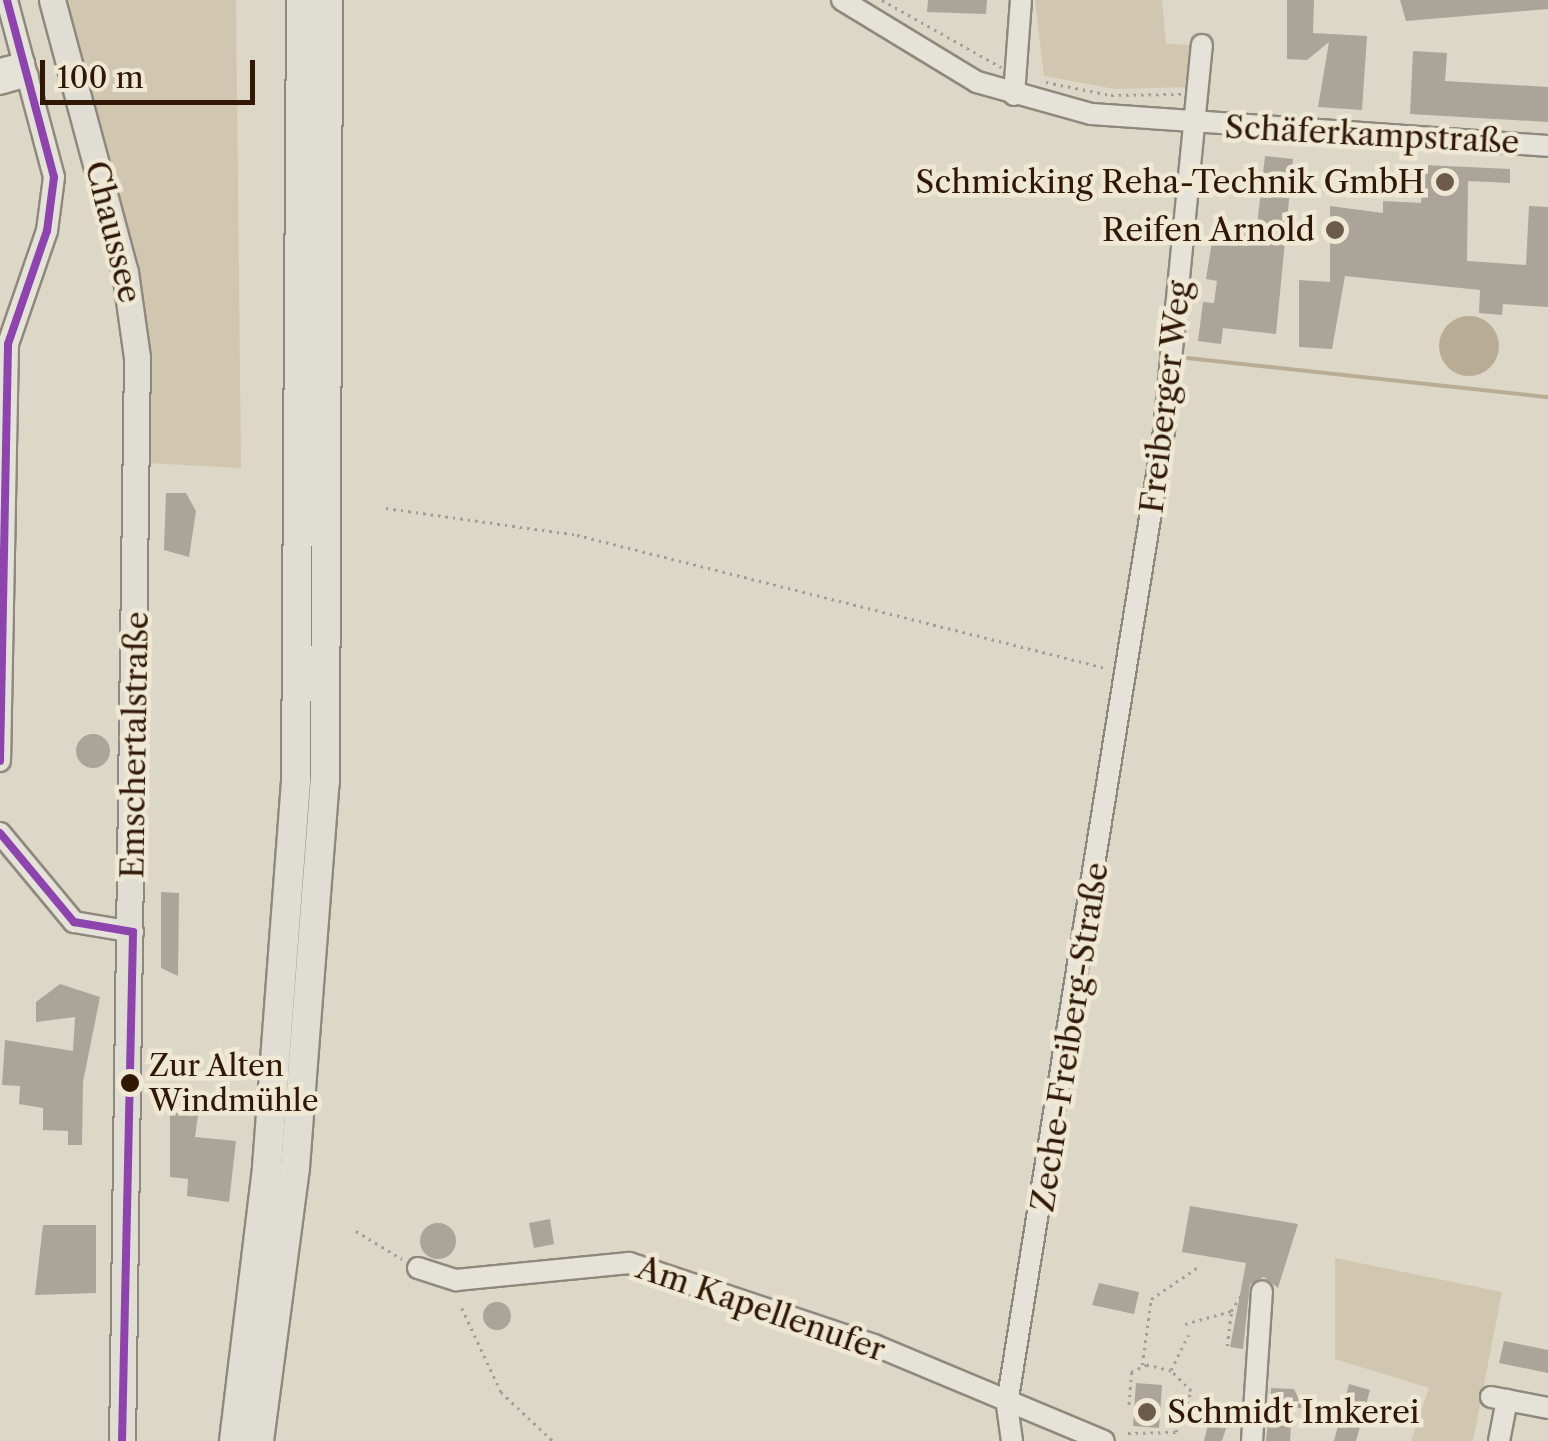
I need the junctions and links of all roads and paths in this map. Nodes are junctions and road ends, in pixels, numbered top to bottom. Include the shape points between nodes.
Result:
1 (7, 0) edge
2 (52, 0) edge
3 (300, 0) edge
4 (328, 0) edge
5 (842, 0) edge
6 (882, 0) edge
7 (1022, 0) edge
8 (1202, 45) dead end
9 (0, 69) edge
10 (26, 70) junction
11 (1016, 73) junction
12 (0, 84) edge
13 (1198, 94) junction
14 (1014, 95) junction
15 (1196, 124) junction
16 (1548, 146) edge
17 (137, 470) joint
18 (386, 508) dead end
19 (1127, 671) junction
20 (0, 761) edge
21 (0, 833) edge
22 (133, 932) junction
23 (356, 1231) dead end
24 (1200, 1265) dead end
25 (418, 1268) joint
26 (1255, 1290) joint
27 (462, 1308) dead end
28 (1231, 1311) junction
29 (1186, 1324) dead end
30 (1188, 1335) dead end
31 (1226, 1346) dead end
32 (1142, 1367) junction
33 (1171, 1371) junction
34 (1007, 1404) junction
35 (1548, 1408) edge
36 (1129, 1410) dead end
37 (1128, 1433) dead end
38 (122, 1441) edge
39 (234, 1441) edge
40 (259, 1441) edge
41 (553, 1441) edge
42 (1012, 1441) edge
43 (1104, 1441) edge
44 (1252, 1441) edge
45 (1499, 1441) edge

1 - 10 street
2 - 17 main road, Chaussee via 134,317
3 - 39 highway via 296,780 272,1111
4 - 40 highway via 325,781 295,1167
5 - 14 street, Schäferkampstraße via 936,62
6 - 11 path
7 - 11 street
8 - 13 street, Freiberger Weg
9 - 10 street
10 - 12 street
10 - 20 street via 54,177 47,231 8,344
11 - 13 path via 1110,95
11 - 14 street
13 - 15 street, Freiberger Weg
14 - 15 street, Schäferkampstraße
15 - 16 street, Schäferkampstraße
15 - 19 street, Freiberger Weg
17 - 22 main road, Emschertalstraße
18 - 19 path via 577,535
19 - 34 street, Zeche-Freiberg-Straße
21 - 22 street via 74,922
22 - 38 main road, Emschertalstraße
23 - 25 path
24 - 32 path via 1151,1299
25 - 34 street, Am Kapellenufer via 456,1280 630,1263 874,1345
26 - 28 path
26 - 44 street
27 - 41 path via 501,1392
28 - 29 path
28 - 31 path
30 - 33 path
32 - 33 path
32 - 36 path via 1132,1372
33 - 37 path via 1191,1391 1185,1423 1176,1432
34 - 42 street, Zeche-Freiberg-Straße
34 - 43 street, Am Kapellenufer
35 - 45 street via 1499,1399

